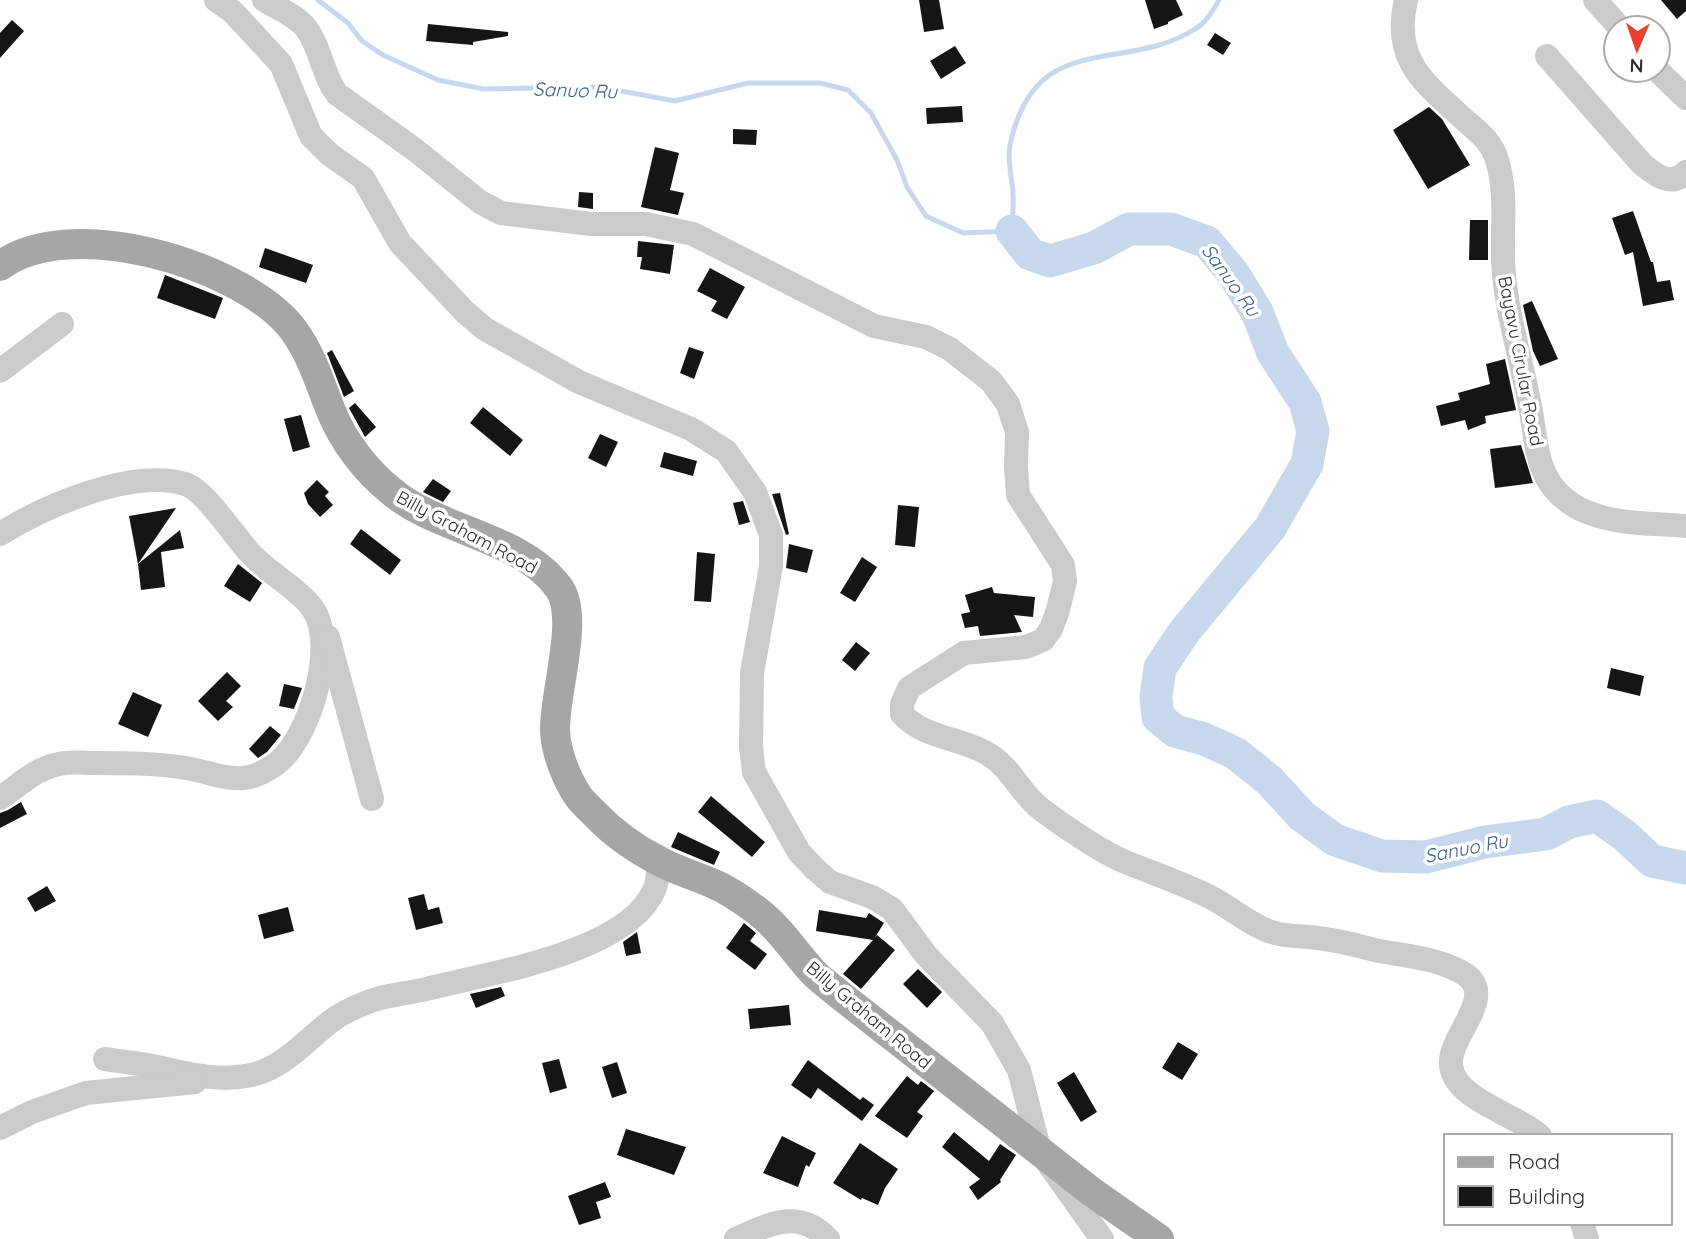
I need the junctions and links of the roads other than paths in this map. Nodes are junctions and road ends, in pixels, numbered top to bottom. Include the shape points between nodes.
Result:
1 (216, 0) edge
2 (264, 0) edge
3 (1406, 0) edge
4 (1595, 0) edge
5 (1608, 14) edge
6 (1547, 55) dead end
7 (1672, 84) edge
8 (1686, 98) edge
9 (1686, 172) edge
10 (0, 266) edge
11 (62, 324) dead end
12 (0, 370) edge
13 (1686, 526) edge
14 (0, 534) edge
15 (315, 611) junction
16 (0, 798) edge
17 (372, 799) dead end
18 (659, 862) junction
19 (104, 1059) dead end
20 (224, 1078) junction
21 (0, 1128) edge
22 (1537, 1134) edge
23 (1040, 1153) junction
24 (736, 1239) edge
25 (828, 1239) edge
26 (1102, 1239) edge
27 (1159, 1239) edge

1 - 23 street via 281,64 311,136 363,178 400,243 465,312 485,329 579,382 691,429 726,450 755,492 771,535 771,566 752,673 754,772 799,852 815,869 830,882 892,909 926,955 992,1023 1019,1070
2 - 22 street via 305,26 337,94 501,213 591,224 646,224 693,234 874,326 926,337 992,381 1008,404 1017,432 1018,495 1063,565 1059,610 1043,640 1026,647 964,653 909,688 902,714 927,733 988,754 1008,769 1033,804 1119,859 1210,897 1273,933 1436,961 1463,973 1475,986 1477,999 1451,1055 1451,1067 1468,1092
3 - 13 street, Bayavu Cirular Road via 1401,22 1408,58 1430,86 1489,141 1497,160 1508,312 1547,478 1558,493 1587,512 1635,523
4 - 5 street
6 - 9 street via 1642,164 1670,180
7 - 8 street
10 - 18 main road, Billy Graham Road via 21,253 70,244 128,248 205,271 265,303 287,322 303,345 340,429 373,475 413,507 521,556 559,589 568,621 555,733 562,763 578,797 603,822
11 - 12 street
14 - 15 street via 37,513 132,482 189,485 249,553
15 - 16 street via 322,636 318,688 296,742 274,766 254,775 224,779 186,768 147,764 60,764 32,773
15 - 17 street via 332,644
18 - 20 street via 655,888 636,917 593,943 542,961 367,1002 330,1021 296,1053 271,1067 253,1075
18 - 23 main road, Billy Graham Road via 717,885 758,911 812,972
19 - 20 street
20 - 21 street via 86,1093
23 - 26 street
23 - 27 main road, Billy Graham Road
24 - 25 street via 787,1221 804,1222

